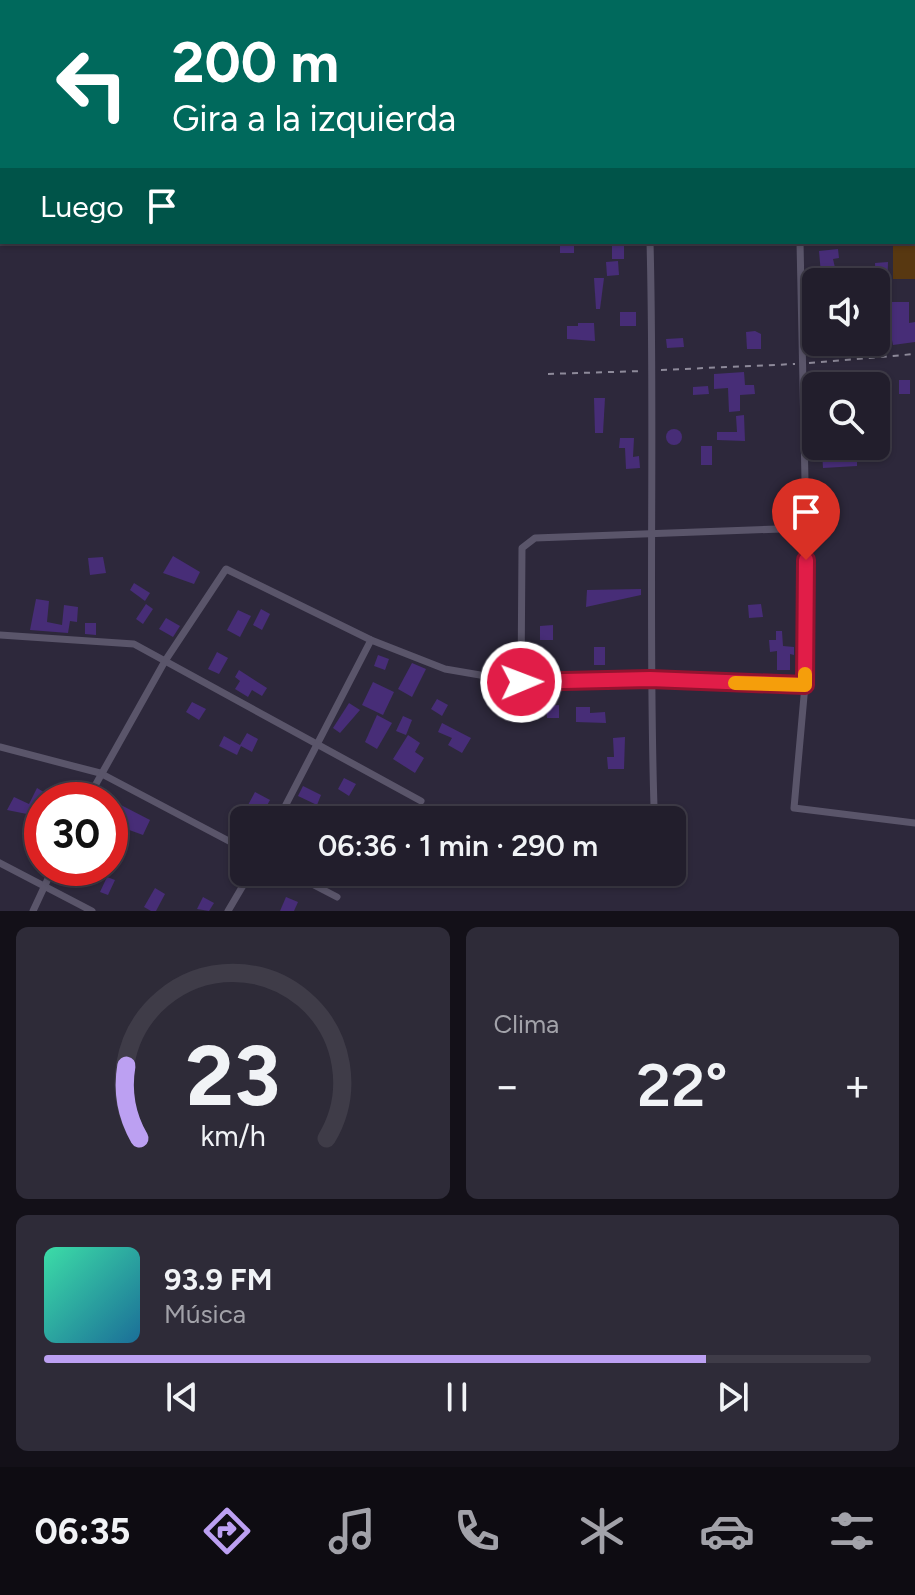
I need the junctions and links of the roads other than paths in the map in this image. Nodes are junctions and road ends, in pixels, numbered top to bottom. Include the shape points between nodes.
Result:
1 (650, 244) edge
2 (800, 244) edge
3 (806, 528) junction
4 (653, 534) junction
5 (0, 635) edge
6 (371, 640) junction
7 (165, 661) junction
8 (650, 679) junction
9 (521, 682) junction
10 (805, 685) junction
11 (316, 743) junction
12 (0, 747) edge
13 (100, 773) junction
14 (96, 782) edge
15 (421, 801) dead end
16 (285, 806) edge
17 (654, 806) dead end
18 (915, 823) edge
19 (230, 842) edge
20 (0, 863) edge
21 (24, 876) edge
22 (44, 886) joint
23 (243, 886) edge
24 (316, 886) edge
25 (337, 897) dead end
26 (33, 911) edge
27 (92, 911) edge
28 (228, 911) edge

1 - 4 street
2 - 3 street
3 - 4 street
3 - 10 street
4 - 8 street
4 - 9 street via 535,538 522,548
5 - 7 street via 134,644
6 - 7 street via 226,569
6 - 9 street via 445,669
6 - 11 street
7 - 11 street
7 - 13 street
8 - 9 street
8 - 10 street
8 - 17 street
10 - 18 street via 794,808
11 - 15 street
11 - 16 street
12 - 13 street
13 - 14 street
13 - 19 street
20 - 21 street
22 - 26 street
22 - 27 street
23 - 28 street
24 - 25 street

